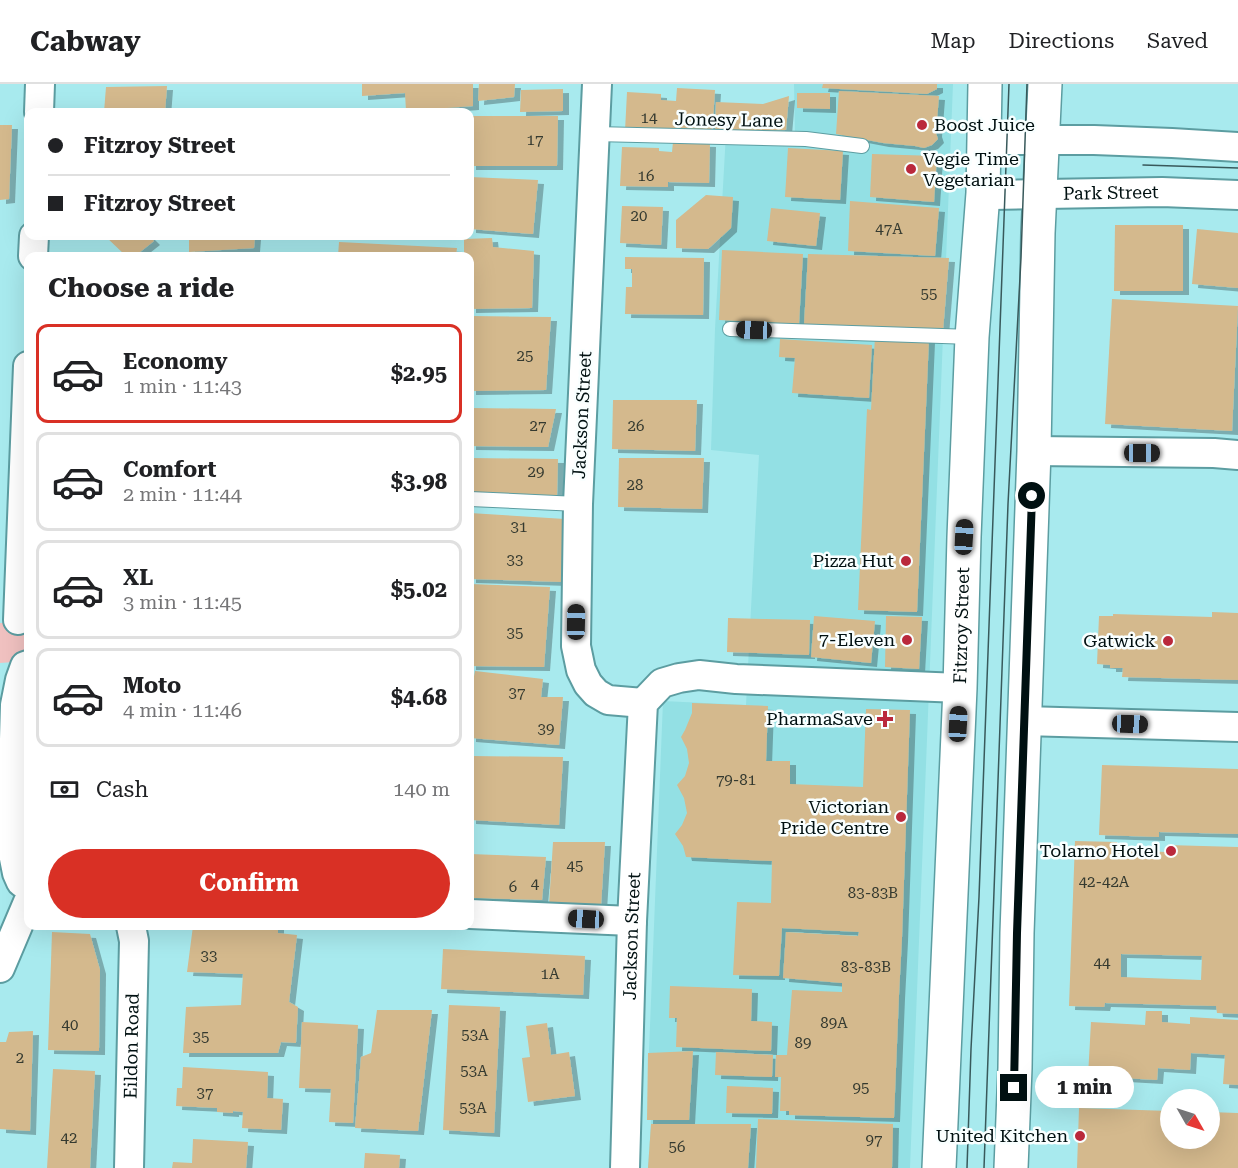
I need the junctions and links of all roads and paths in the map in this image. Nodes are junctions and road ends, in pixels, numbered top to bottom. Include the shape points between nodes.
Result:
1 (40, 84) edge
2 (597, 84) edge
3 (985, 84) edge
4 (1045, 84) edge
5 (39, 108) edge
6 (595, 134) junction
7 (983, 140) junction
8 (1042, 140) junction
9 (862, 146) dead end
10 (1238, 147) edge
11 (983, 193) junction
12 (1040, 194) junction
13 (1238, 195) edge
14 (730, 329) dead end
15 (972, 337) junction
16 (1034, 451) junction
17 (1238, 455) edge
18 (474, 500) edge
19 (578, 504) junction
20 (24, 517) edge
21 (18, 620) dead end
22 (24, 669) edge
23 (960, 688) junction
24 (643, 703) junction
25 (1024, 721) junction
26 (1238, 728) edge
27 (24, 884) edge
28 (24, 911) edge
29 (474, 914) edge
30 (633, 921) junction
31 (131, 930) edge
32 (0, 968) edge
33 (129, 1168) edge
34 (625, 1168) edge
35 (939, 1168) edge
36 (1011, 1168) edge

1 - 5 street
2 - 6 street, Jackson Street
3 - 7 main road, Fitzroy Street
4 - 8 main road
6 - 9 lane, Jonesy Lane via 806,140
6 - 19 street, Jackson Street
7 - 8 street
7 - 11 main road, Fitzroy Street
8 - 10 street
8 - 12 main road
11 - 12 street, Park Street
11 - 15 main road, Fitzroy Street
12 - 13 street, Park Street
12 - 16 main road
14 - 15 lane
15 - 23 main road, Fitzroy Street
16 - 17 street
16 - 25 main road
18 - 19 lane
19 - 24 street, Jackson Street via 576,646 581,670 596,693 608,700
20 - 21 street
22 - 27 street via 15,705 11,843 17,873
23 - 24 street via 699,675 662,683
23 - 35 main road, Fitzroy Street
24 - 30 street, Jackson Street
25 - 26 street
25 - 36 main road
28 - 32 street
29 - 30 street
30 - 34 street, Jackson Street
31 - 33 street, Eildon Road via 135,941

